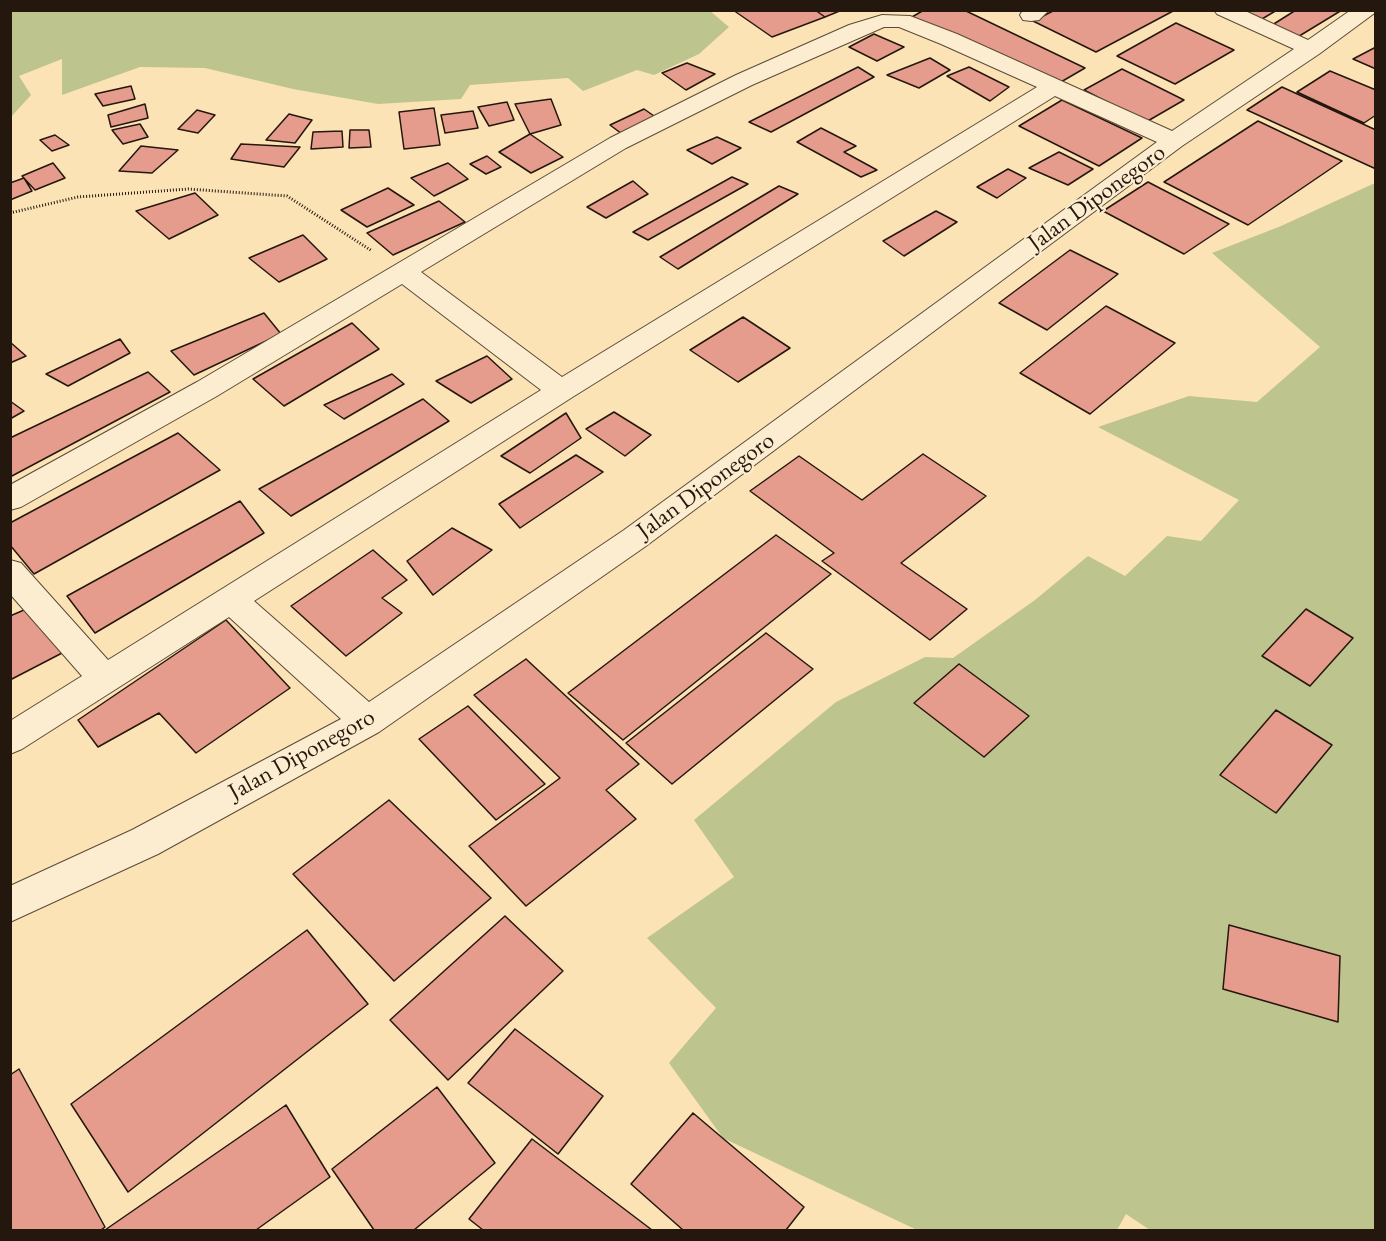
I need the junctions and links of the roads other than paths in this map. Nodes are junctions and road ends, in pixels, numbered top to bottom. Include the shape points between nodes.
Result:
1 (1224, 10) edge
2 (1366, 10) edge
3 (1311, 49) junction
4 (1053, 87) junction
5 (1174, 141) junction
6 (402, 271) junction
7 (561, 391) junction
8 (10, 499) edge
9 (10, 572) edge
10 (230, 599) junction
11 (105, 679) junction
12 (367, 722) junction
13 (10, 739) edge
14 (10, 905) edge

1 - 3 street
2 - 3 street, Jalan Diponegoro
3 - 5 street, Jalan Diponegoro
4 - 5 street
4 - 6 street via 932,32 902,21 882,21 744,80 618,143
4 - 7 street
5 - 12 street, Jalan Diponegoro via 635,538
6 - 7 street
6 - 8 street via 207,389
7 - 10 street
9 - 11 street
10 - 11 street
10 - 12 street
11 - 13 street
12 - 14 street, Jalan Diponegoro via 145,842

